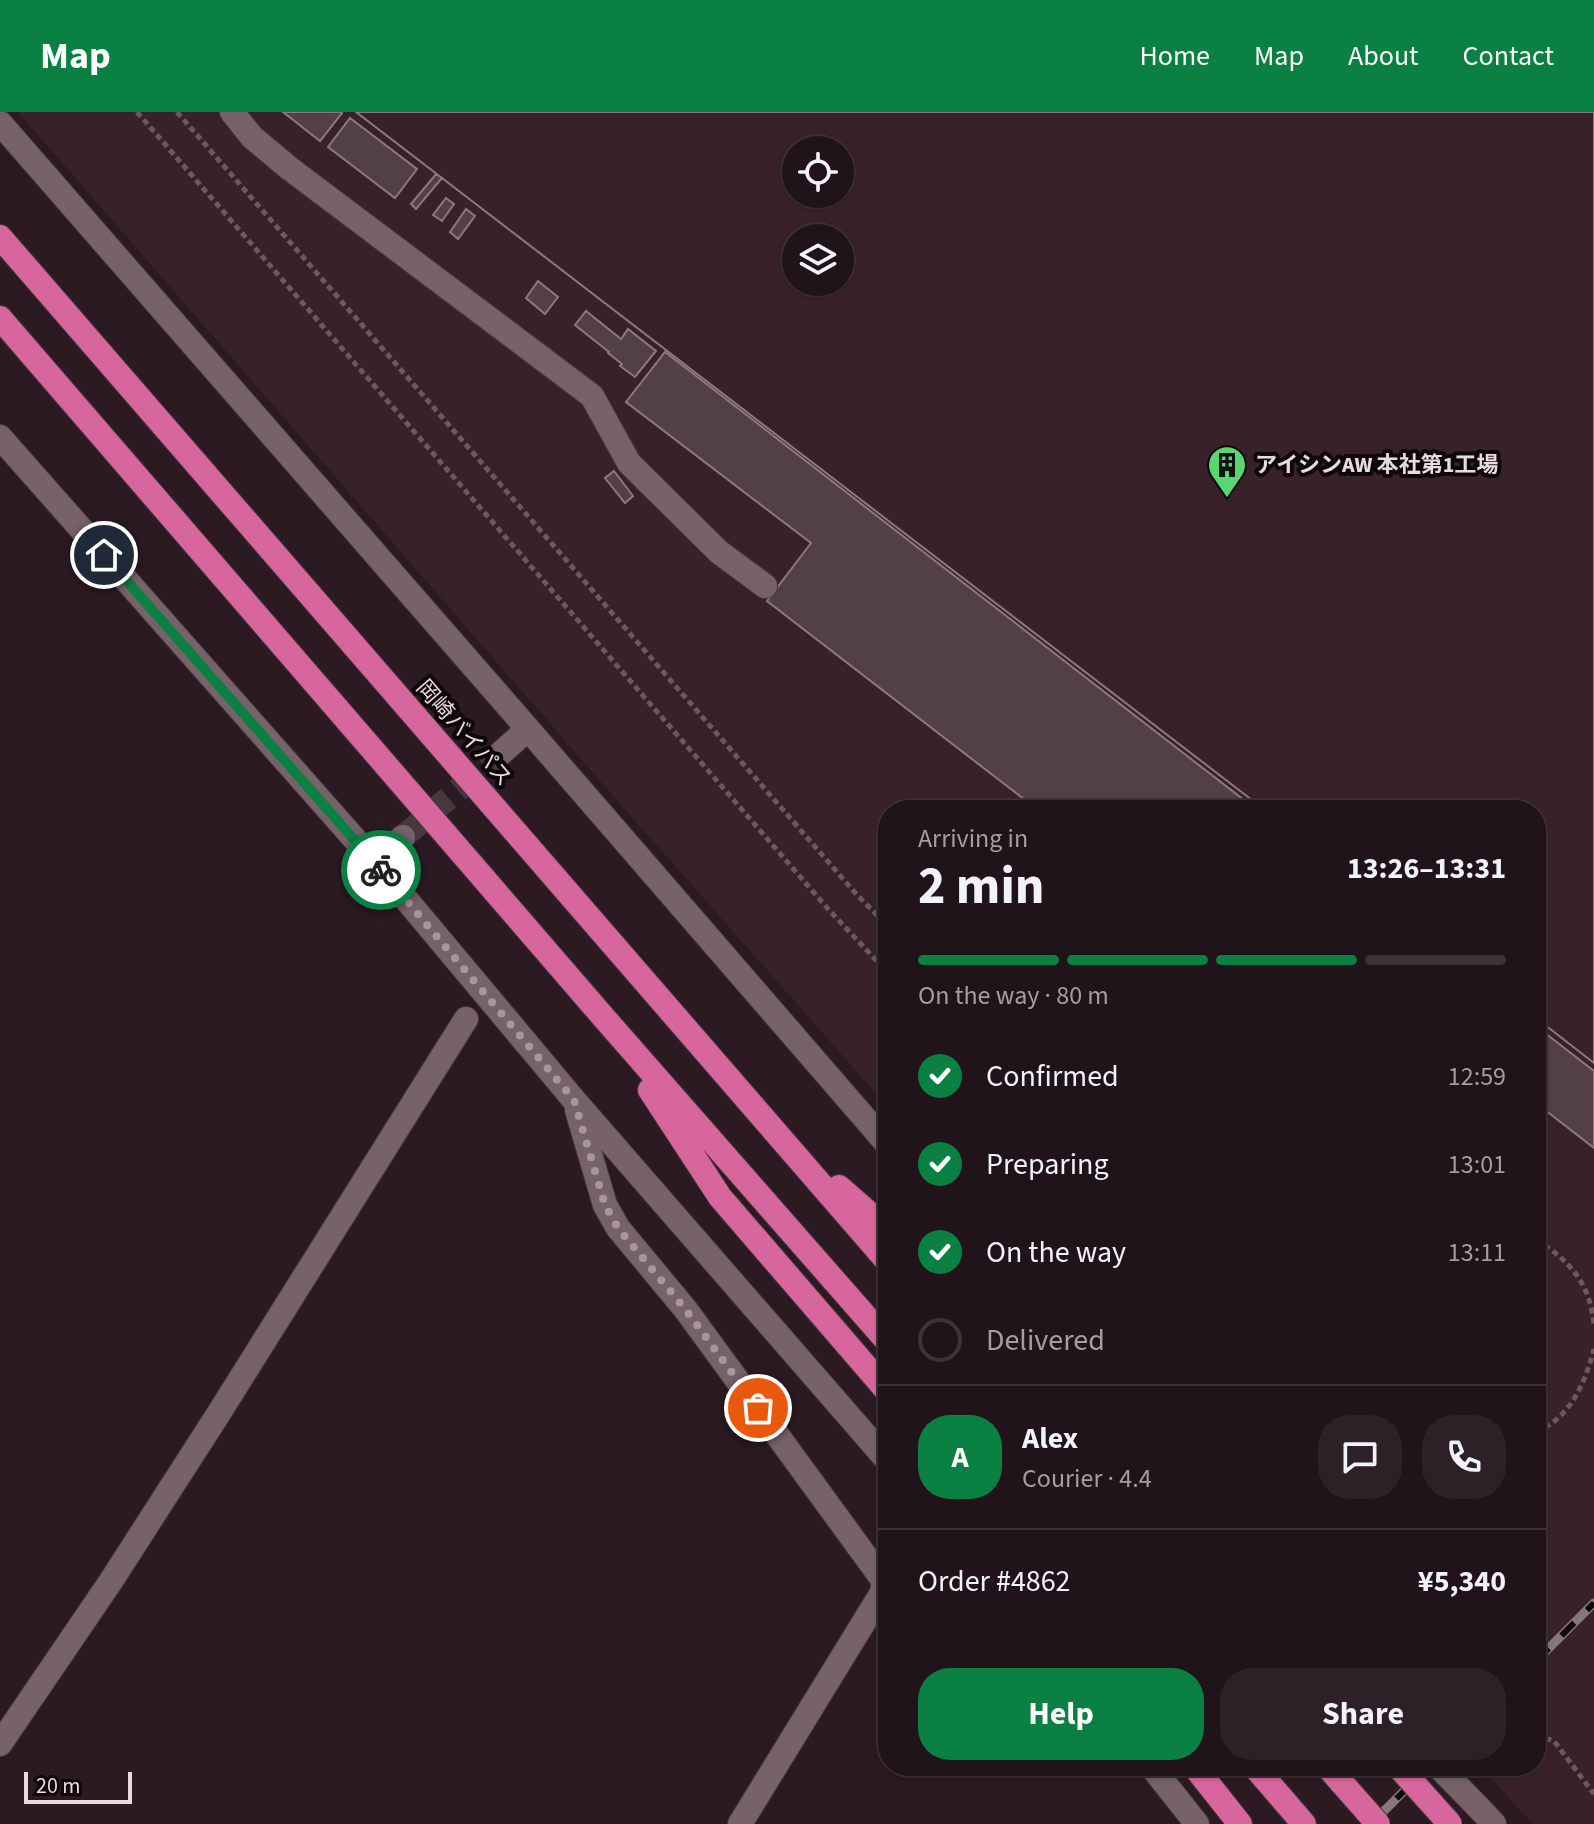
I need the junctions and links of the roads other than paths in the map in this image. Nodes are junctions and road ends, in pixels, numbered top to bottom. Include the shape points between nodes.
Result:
1 (232, 112) edge
2 (0, 123) edge
3 (0, 237) edge
4 (0, 318) edge
5 (0, 437) edge
6 (765, 586) dead end
7 (528, 729) junction
8 (501, 753) tunnel mouth
9 (403, 837) tunnel mouth
10 (374, 861) junction
11 (466, 1019) dead end
12 (605, 1019) junction
13 (574, 1100) junction
14 (878, 1133) edge
15 (777, 1134) junction
16 (878, 1221) edge
17 (878, 1250) edge
18 (878, 1331) edge
19 (878, 1380) edge
20 (878, 1450) edge
21 (878, 1573) edge
22 (878, 1599) edge
23 (0, 1744) edge
24 (1159, 1776) edge
25 (1202, 1776) edge
26 (1263, 1776) edge
27 (1336, 1776) edge
28 (1407, 1776) edge
29 (1448, 1776) edge
30 (1486, 1816) edge
31 (1303, 1823) edge
32 (740, 1824) edge
33 (1197, 1824) edge
34 (1240, 1824) edge
35 (1378, 1824) edge
36 (1450, 1824) edge

1 - 6 street via 289,168 592,396 629,463 719,552
2 - 7 street
3 - 15 highway, 岡崎バイパス
4 - 12 highway
5 - 10 street
7 - 8 street
7 - 14 street
9 - 10 street
10 - 13 street
11 - 23 street via 211,1426
12 - 18 highway
12 - 19 highway via 720,1197
13 - 20 street
13 - 21 street via 605,1205 618,1228 686,1310
15 - 16 highway
15 - 17 highway, 岡崎バイパス
22 - 32 street
24 - 33 street
25 - 34 highway
26 - 31 highway
27 - 35 highway, bridge
28 - 36 highway, bridge
29 - 30 street, bridge

